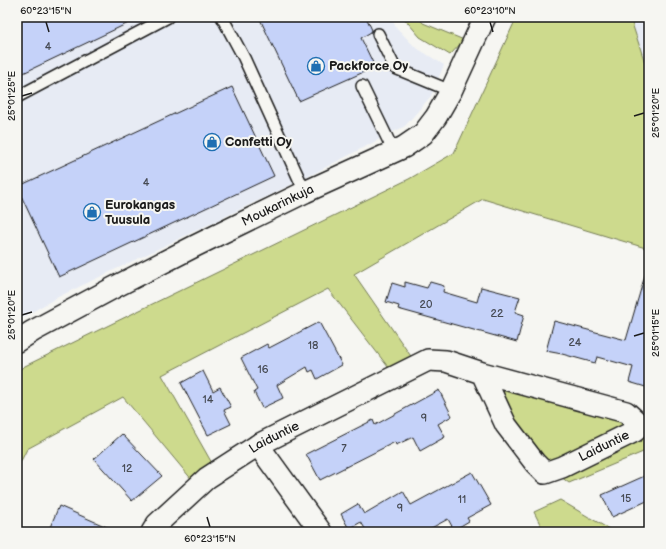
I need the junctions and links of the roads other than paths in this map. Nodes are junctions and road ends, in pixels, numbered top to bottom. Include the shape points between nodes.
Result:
1 (168, 17) edge
2 (222, 17) edge
3 (485, 17) edge
4 (378, 34) dead end
5 (362, 86) dead end
6 (451, 91) junction
7 (17, 97) edge
8 (394, 152) junction
9 (305, 192) junction
10 (17, 341) edge
11 (482, 373) junction
12 (258, 445) junction
13 (152, 532) edge
14 (321, 532) edge

1 - 7 lane
2 - 9 lane via 244,58
3 - 6 street, Moukarinkuja
4 - 6 lane via 395,68
5 - 8 lane
6 - 8 street, Moukarinkuja via 423,134
8 - 9 street, Moukarinkuja
9 - 10 street, Moukarinkuja via 115,287
11 - 11 street, Laiduntie via 626,412 637,422 634,432 546,473 535,463 506,424
11 - 12 street, Laiduntie via 446,361 428,360
12 - 13 street, Laiduntie via 207,478 157,524
12 - 14 street

